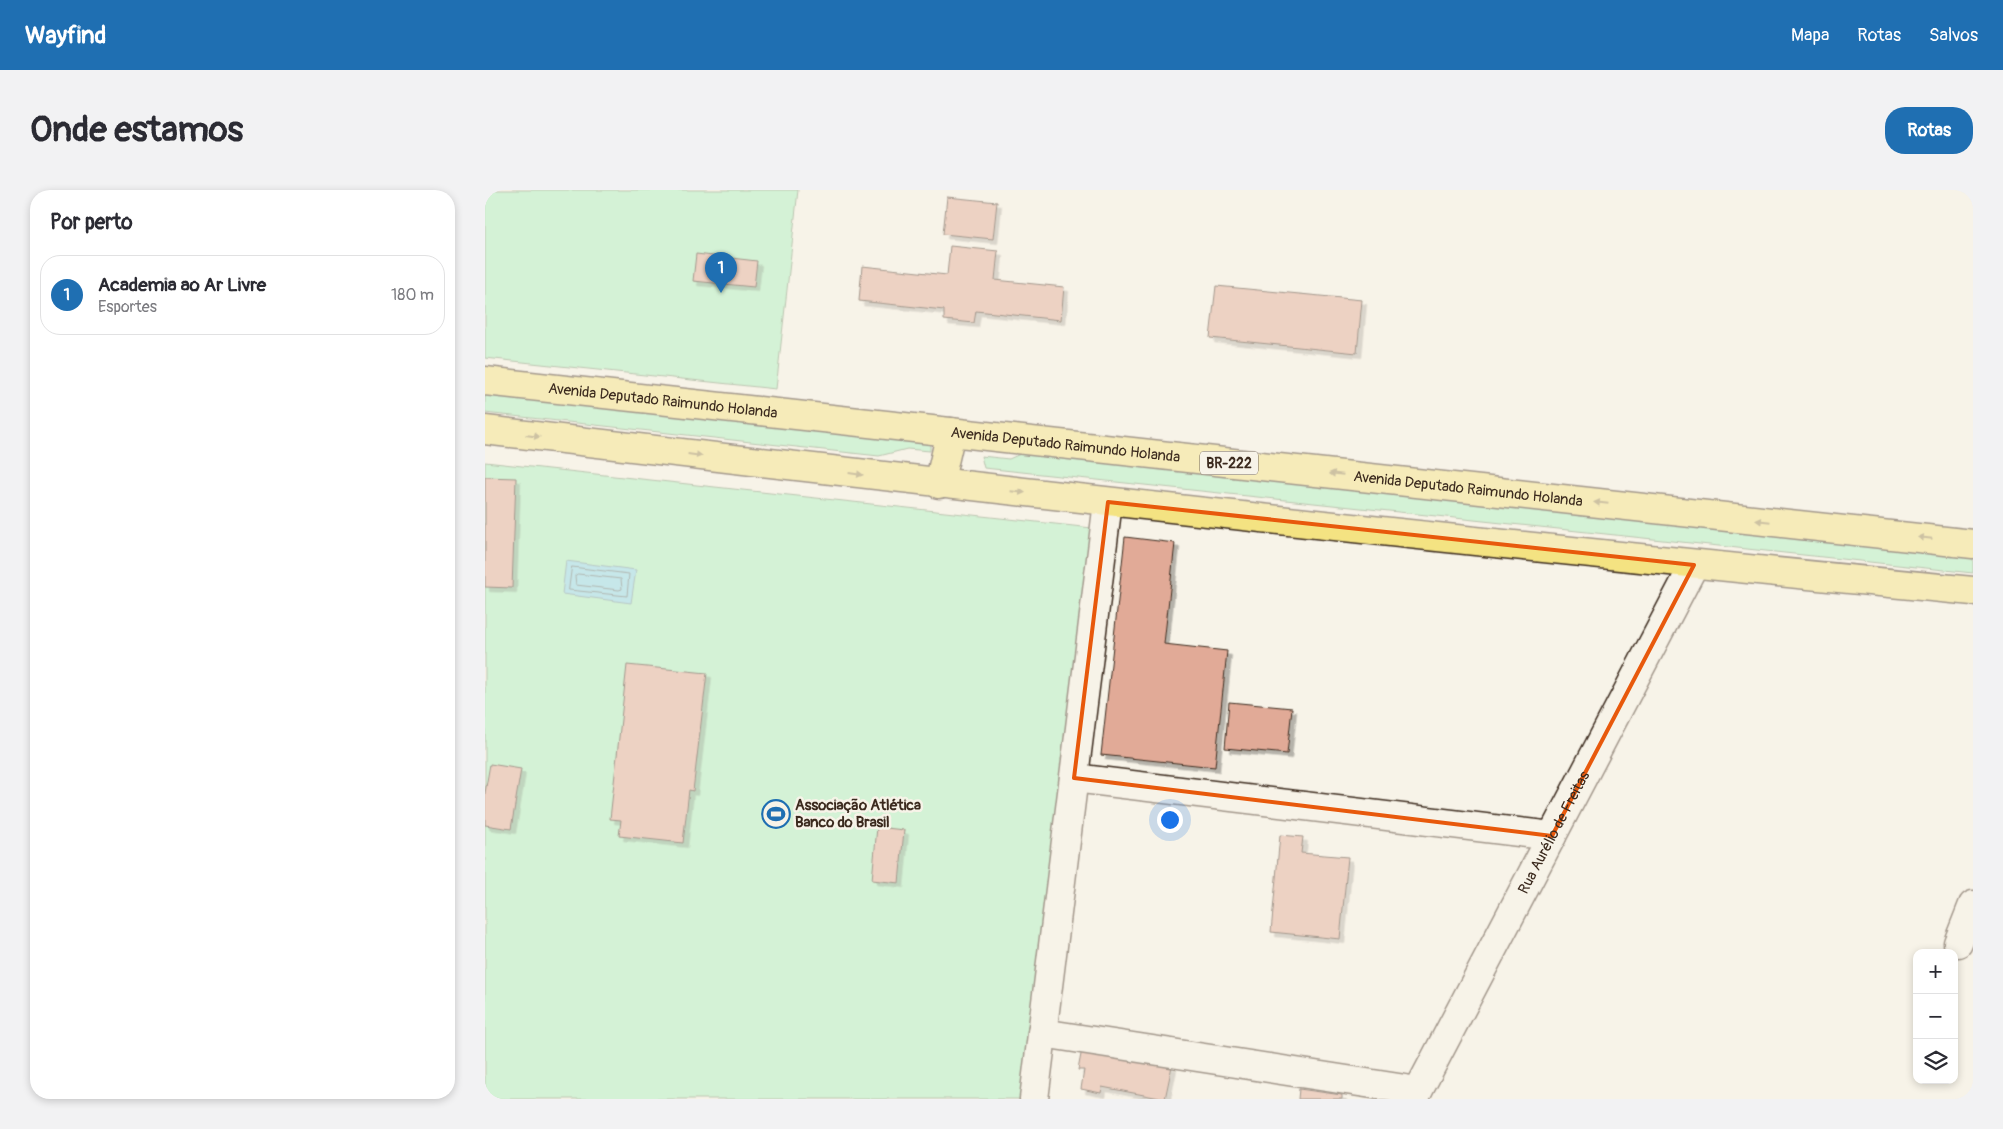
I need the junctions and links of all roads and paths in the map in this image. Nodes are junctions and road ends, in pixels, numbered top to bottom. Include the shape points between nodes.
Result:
1 (485, 381) edge
2 (485, 430) edge
3 (951, 432) junction
4 (939, 484) junction
5 (1108, 502) junction
6 (1973, 544) edge
7 (1693, 565) junction
8 (1973, 591) edge
9 (1074, 778) junction
10 (1552, 836) junction
11 (1973, 905) edge
12 (1958, 943) dead end
13 (1042, 1033) junction
14 (1416, 1095) edge
15 (1034, 1099) edge

1 - 3 main road, Avenida Deputado Raimundo Holanda / BR-222
2 -> 4 main road
3 - 4 main road
6 -> 3 main road, Avenida Deputado Raimundo Holanda / BR-222
4 -> 5 main road
5 - 7 main road
5 - 9 street
7 - 8 main road
7 - 10 street, Rua Aurélio de Freitas
9 - 10 street
9 - 13 street
10 - 14 street, Rua Aurélio de Freitas
11 - 12 street
13 - 14 street
13 - 15 street

